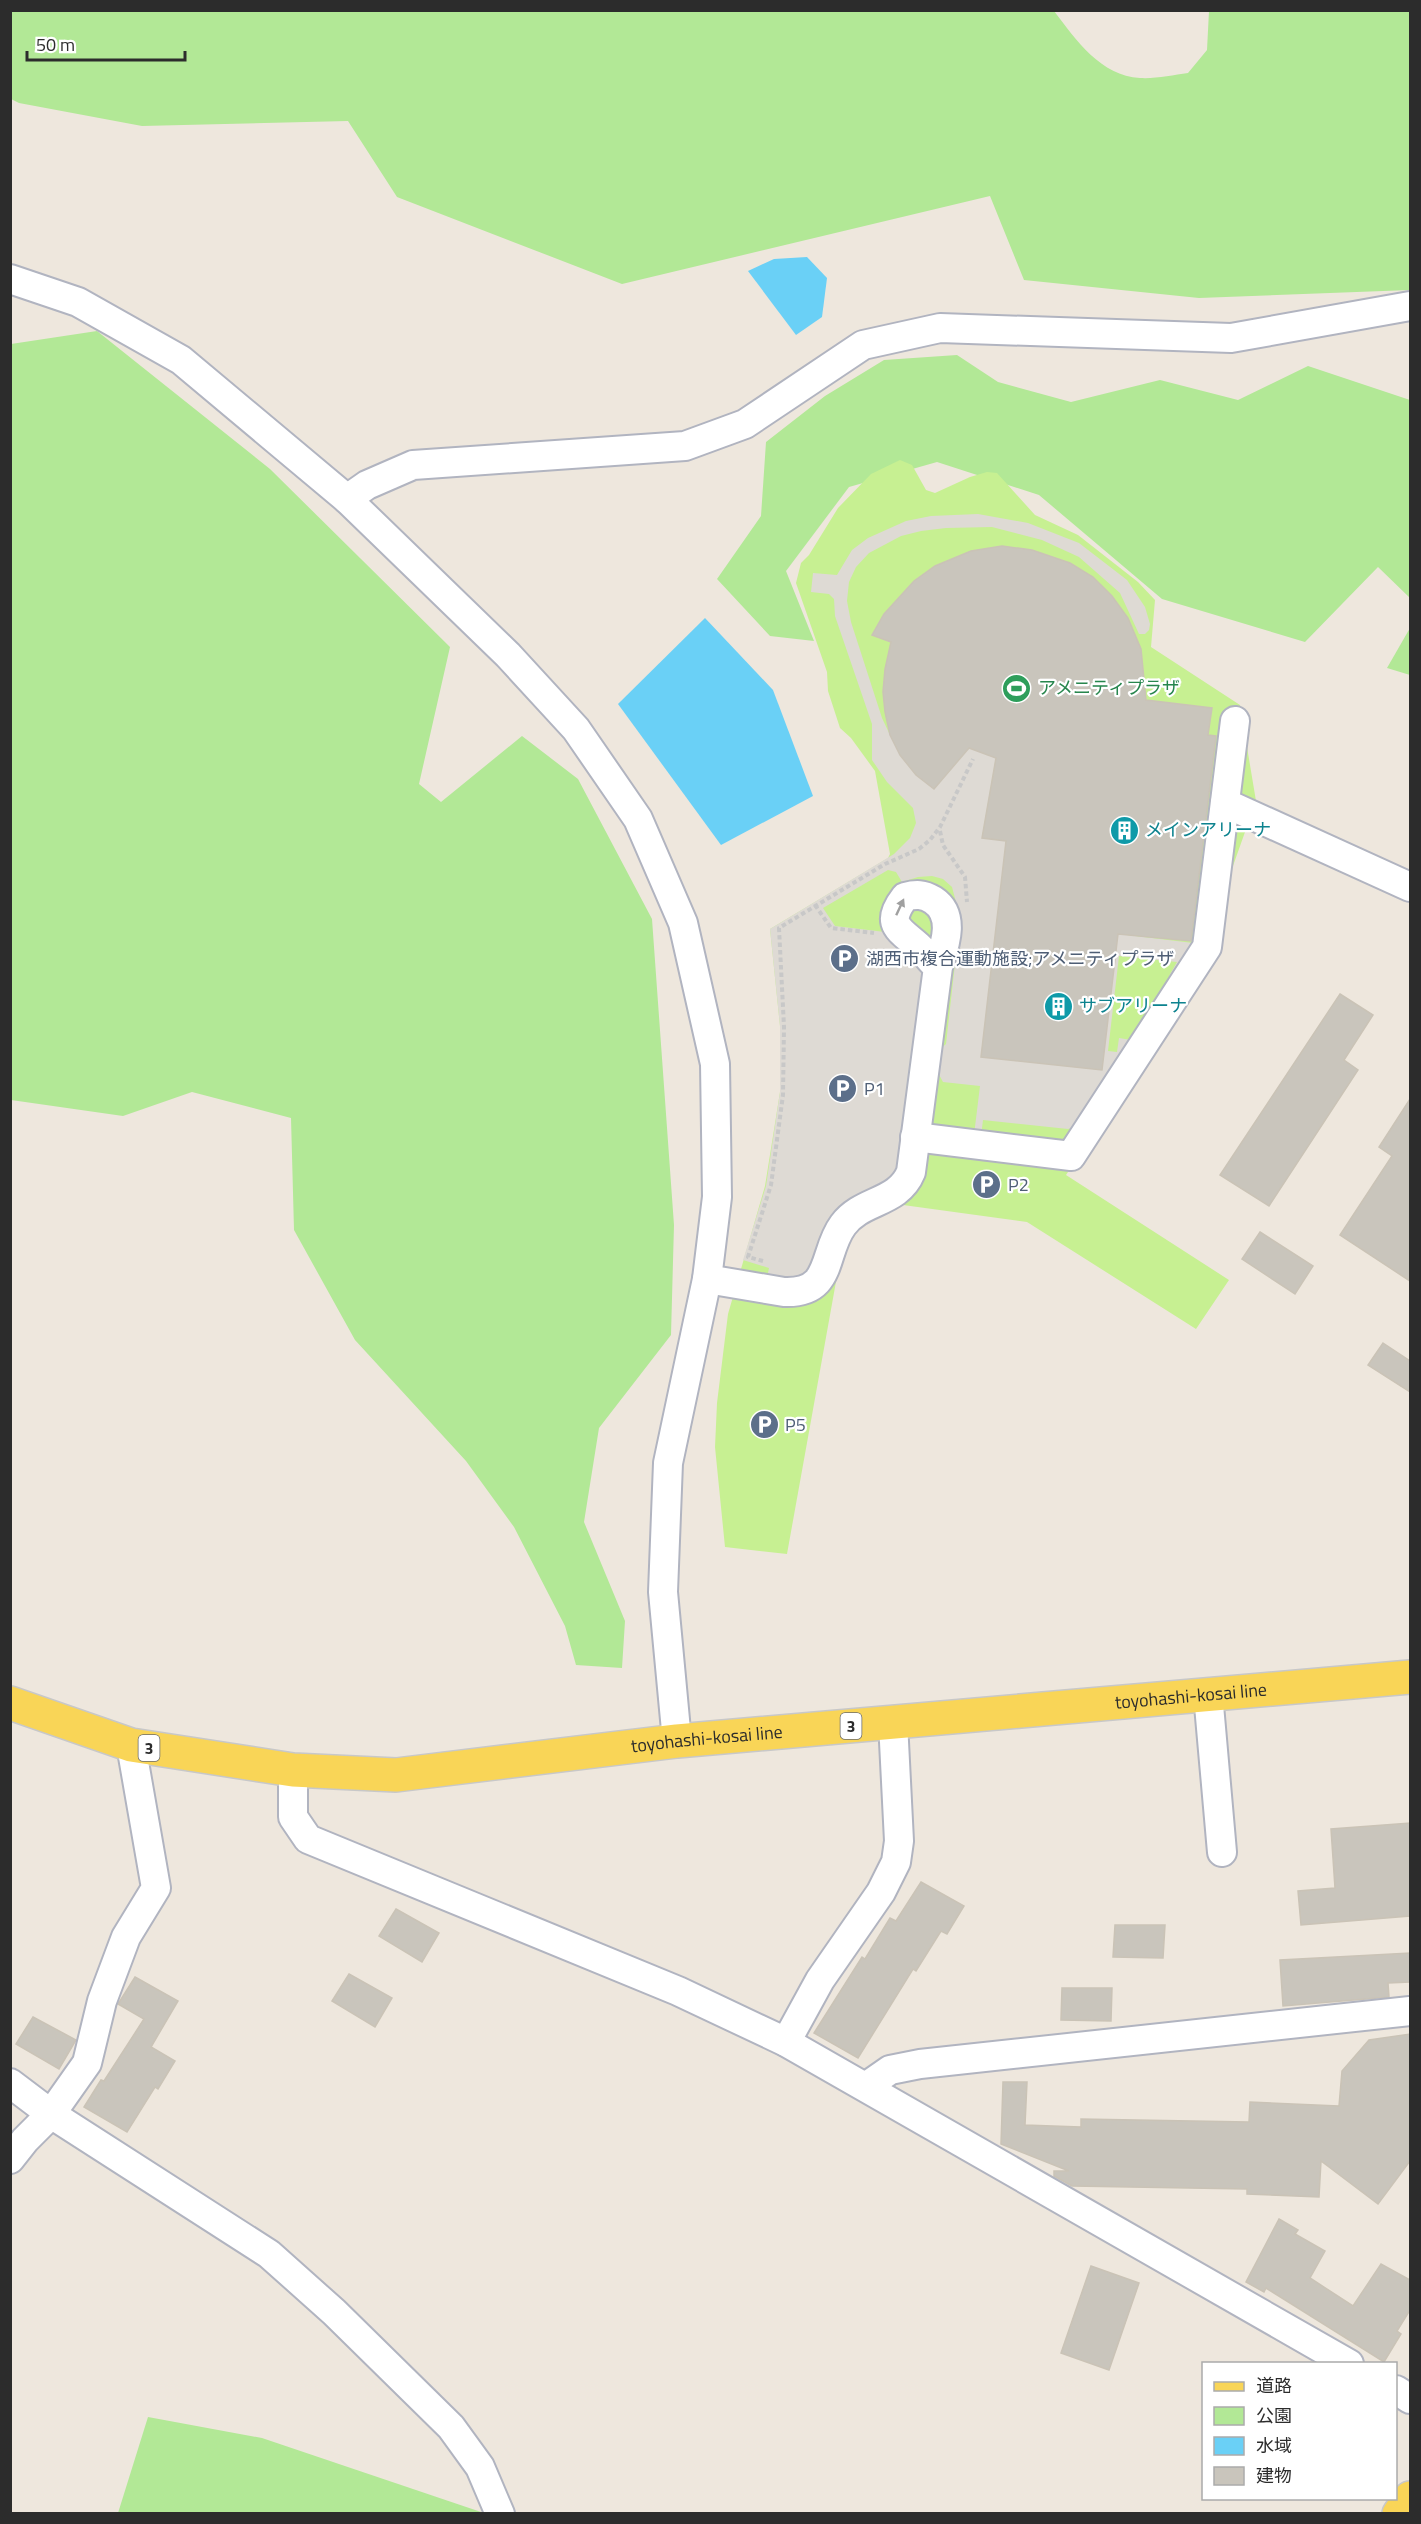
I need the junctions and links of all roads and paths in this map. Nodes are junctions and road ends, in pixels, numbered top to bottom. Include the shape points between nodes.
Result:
1 (10, 279) edge
2 (1410, 306) edge
3 (347, 500) junction
4 (1235, 721) dead end
5 (973, 759) dead end
6 (1225, 803) junction
7 (1410, 887) edge
8 (815, 905) junction
9 (881, 933) dead end
10 (938, 967) dead end
11 (915, 1137) junction
12 (707, 1279) junction
13 (771, 1290) junction
14 (1410, 1677) edge
15 (1208, 1694) junction
16 (10, 1702) edge
17 (892, 1722) junction
18 (677, 1741) junction
19 (131, 1745) junction
20 (293, 1770) junction
21 (1222, 1852) dead end
22 (1410, 2011) edge
23 (786, 2042) junction
24 (10, 2083) edge
25 (867, 2086) junction
26 (51, 2114) junction
27 (10, 2159) edge
28 (1346, 2362) edge
29 (1397, 2391) edge
30 (1410, 2399) edge
31 (1410, 2498) edge
32 (500, 2514) edge
33 (1399, 2514) edge

1 - 3 street via 78,302 181,360
2 - 3 street via 1231,338 940,328 863,345 745,424 685,446 413,465 367,485
3 - 12 street via 508,655 576,729 638,819 684,923 715,1064 717,1197
4 - 6 street
5 - 8 path via 930,840
6 - 7 street
6 - 11 street via 1207,947 1071,1156
8 - 9 path via 831,928
8 - 13 path via 782,924 778,933 784,1026 783,1095 773,1175 748,1257 774,1265
10 - 11 street
11 - 13 street via 907,1181 891,1197 851,1215 836,1235 821,1278 800,1291
12 - 13 street
12 - 18 street via 668,1463 663,1592
14 - 15 main road, toyohashi-kosai line / 3
15 - 17 main road, toyohashi-kosai line / 3
15 - 21 street
16 - 19 main road, toyohashi-kosai line / 3
17 - 18 main road, toyohashi-kosai line / 3
17 - 23 street via 899,1841 896,1862 881,1892 820,1980
18 - 20 main road, toyohashi-kosai line / 3 via 396,1775
19 - 20 main road, toyohashi-kosai line / 3
19 - 26 street via 156,1888 126,1937 102,2001 87,2063
20 - 23 street via 294,1817 308,1839 678,1991
22 - 25 street via 920,2064 890,2070
23 - 25 street
24 - 26 street
25 - 28 street
26 - 27 street
26 - 32 street via 269,2254 451,2427 480,2467
29 - 30 street
31 - 33 main road

